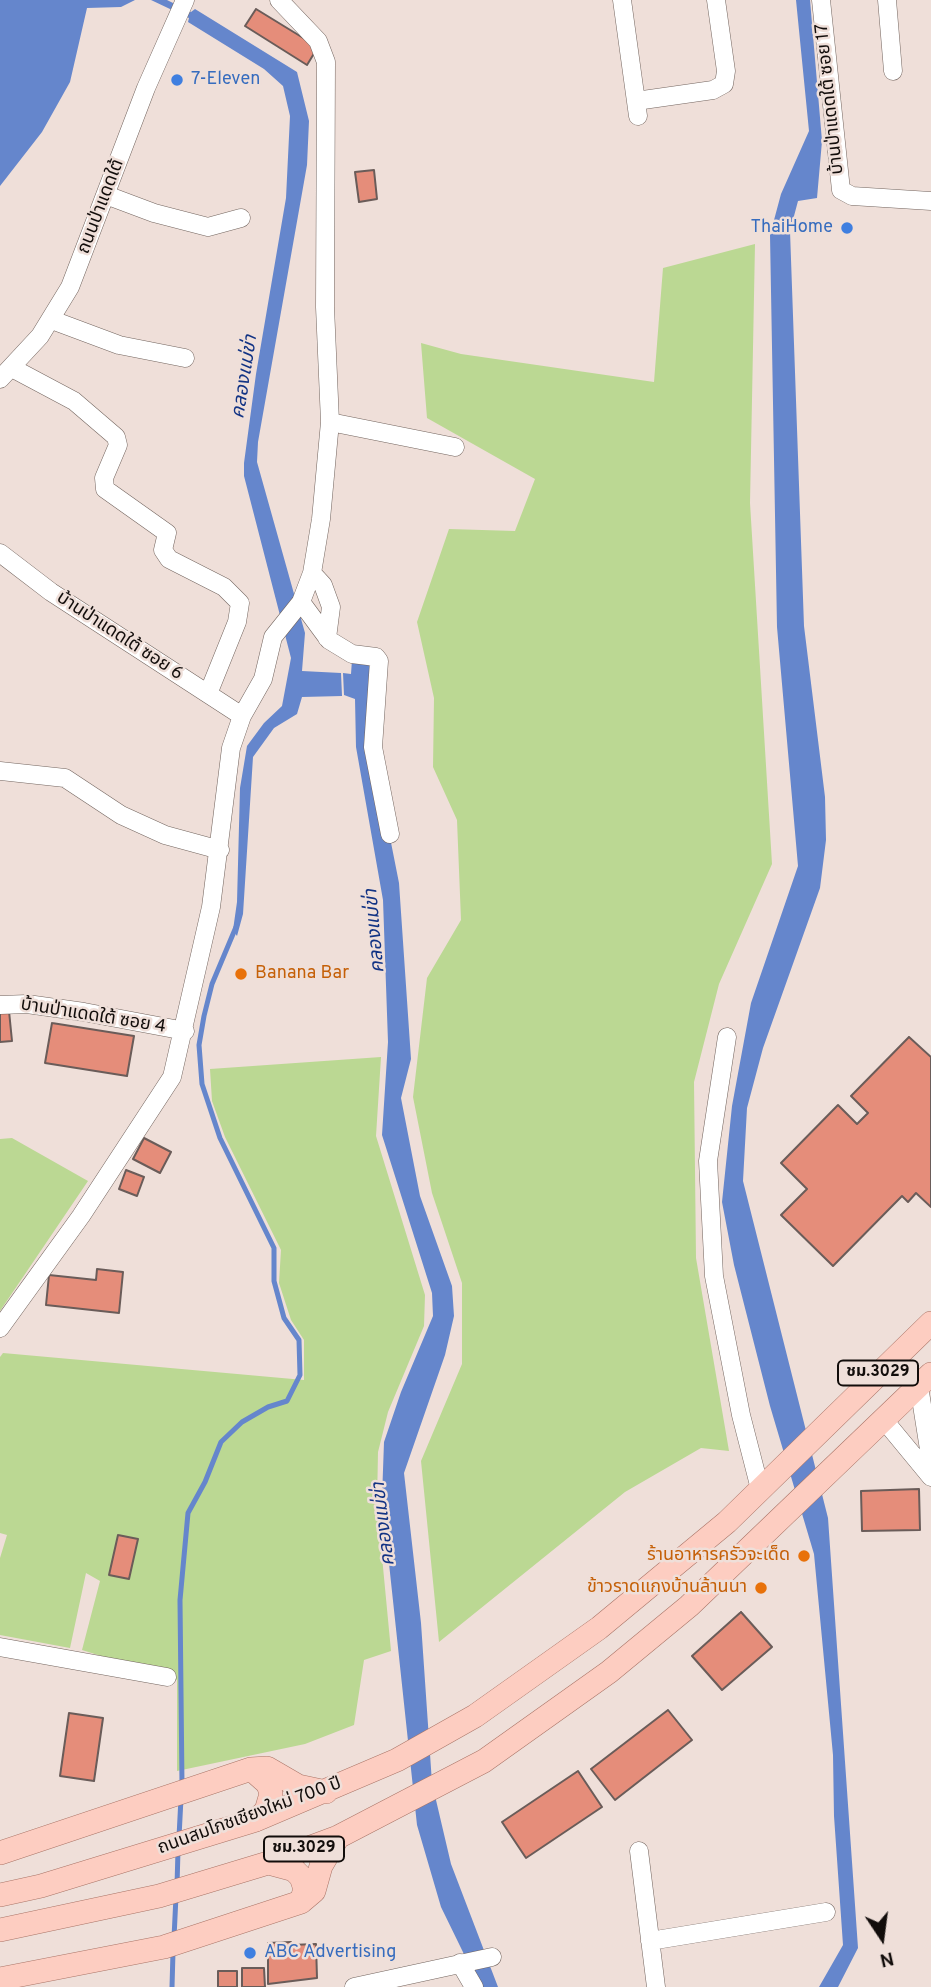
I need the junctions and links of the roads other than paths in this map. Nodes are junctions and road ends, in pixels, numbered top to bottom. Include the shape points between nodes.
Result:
1 (185, 0) edge
2 (279, 0) edge
3 (622, 0) edge
4 (716, 0) edge
5 (821, 0) edge
6 (887, 0) edge
7 (893, 71) dead end
8 (106, 195) junction
9 (931, 201) edge
10 (241, 218) dead end
11 (52, 320) junction
12 (185, 358) dead end
13 (6, 374) edge
14 (330, 422) junction
15 (455, 447) dead end
16 (0, 553) edge
17 (312, 573) junction
18 (300, 604) junction
19 (327, 638) junction
20 (208, 694) junction
21 (242, 716) junction
22 (0, 771) edge
23 (390, 834) dead end
24 (220, 850) junction
25 (0, 1005) edge
26 (185, 1031) junction
27 (727, 1037) dead end
28 (931, 1323) edge
29 (0, 1328) edge
30 (925, 1380) edge
31 (884, 1420) junction
32 (931, 1462) edge
33 (931, 1476) edge
34 (760, 1489) junction
35 (0, 1647) edge
36 (167, 1677) dead end
37 (251, 1769) junction
38 (326, 1792) junction
39 (256, 1819) junction
40 (338, 1837) junction
41 (639, 1851) dead end
42 (0, 1853) edge
43 (268, 1863) junction
44 (5, 1894) edge
45 (301, 1902) junction
46 (825, 1912) dead end
47 (0, 1930) edge
48 (650, 1941) junction
49 (492, 1957) dead end
50 (460, 1963) junction
51 (0, 1979) edge
52 (354, 1987) edge
53 (474, 1987) edge
54 (656, 1987) edge

1 - 8 street, ถนนป่าแดดใต้
2 - 14 street via 318,41 326,62 325,307
3 - 4 street via 637,109 724,84
5 - 9 street, บ้านป่าแดดใต้ ซอย 17 via 841,190 852,196
6 - 7 street
8 - 10 street via 208,226
8 - 11 street, ถนนป่าแดดใต้ via 79,267
11 - 12 street via 119,345
11 - 13 street, ถนนป่าแดดใต้
13 - 20 street via 74,401 116,437 118,445 104,478 105,489 167,533 164,555 224,587 240,603
14 - 15 street
14 - 17 street
16 - 20 street, บ้านป่าแดดใต้ ซอย 6 via 51,592
17 - 18 street
17 - 19 street via 323,585 331,607
18 - 19 street
18 - 21 street via 273,637 263,679
19 - 23 street via 352,654 379,661 373,747
20 - 21 street, บ้านป่าแดดใต้ ซอย 6
21 - 24 street via 227,764
22 - 24 street via 65,778 121,815 164,835
24 - 26 street
25 - 26 street, บ้านป่าแดดใต้ ซอย 4 via 61,1009
26 - 29 street via 166,1089
27 - 34 street via 708,1161 715,1276
28 - 34 main road, ถนนสมโภชเชียงใหม่ 700 ปี / ชม.3029
30 - 31 main road, ชม.3029
30 - 32 street
31 - 33 street
31 - 40 main road, ชม.3029 via 628,1657 484,1761
34 - 38 main road, ถนนสมโภชเชียงใหม่ 700 ปี / ชม.3029 via 624,1608 524,1684 397,1760
35 - 36 street
37 - 38 main road via 267,1768 298,1786
37 - 39 main road via 268,1784 271,1794 267,1811
37 - 42 main road
38 - 39 main road, ถนนสมโภชเชียงใหม่ 700 ปี / ชม.3029
39 - 44 main road, ถนนสมโภชเชียงใหม่ 700 ปี / ชม.3029
40 - 43 main road, ชม.3029
40 - 45 main road via 321,1866 314,1891
41 - 48 street
43 - 45 main road via 294,1870 301,1877 305,1889
43 - 47 main road, ชม.3029 via 159,1896
45 - 51 main road via 200,1938
46 - 48 street
48 - 54 street
49 - 50 street
50 - 52 street
50 - 53 street

